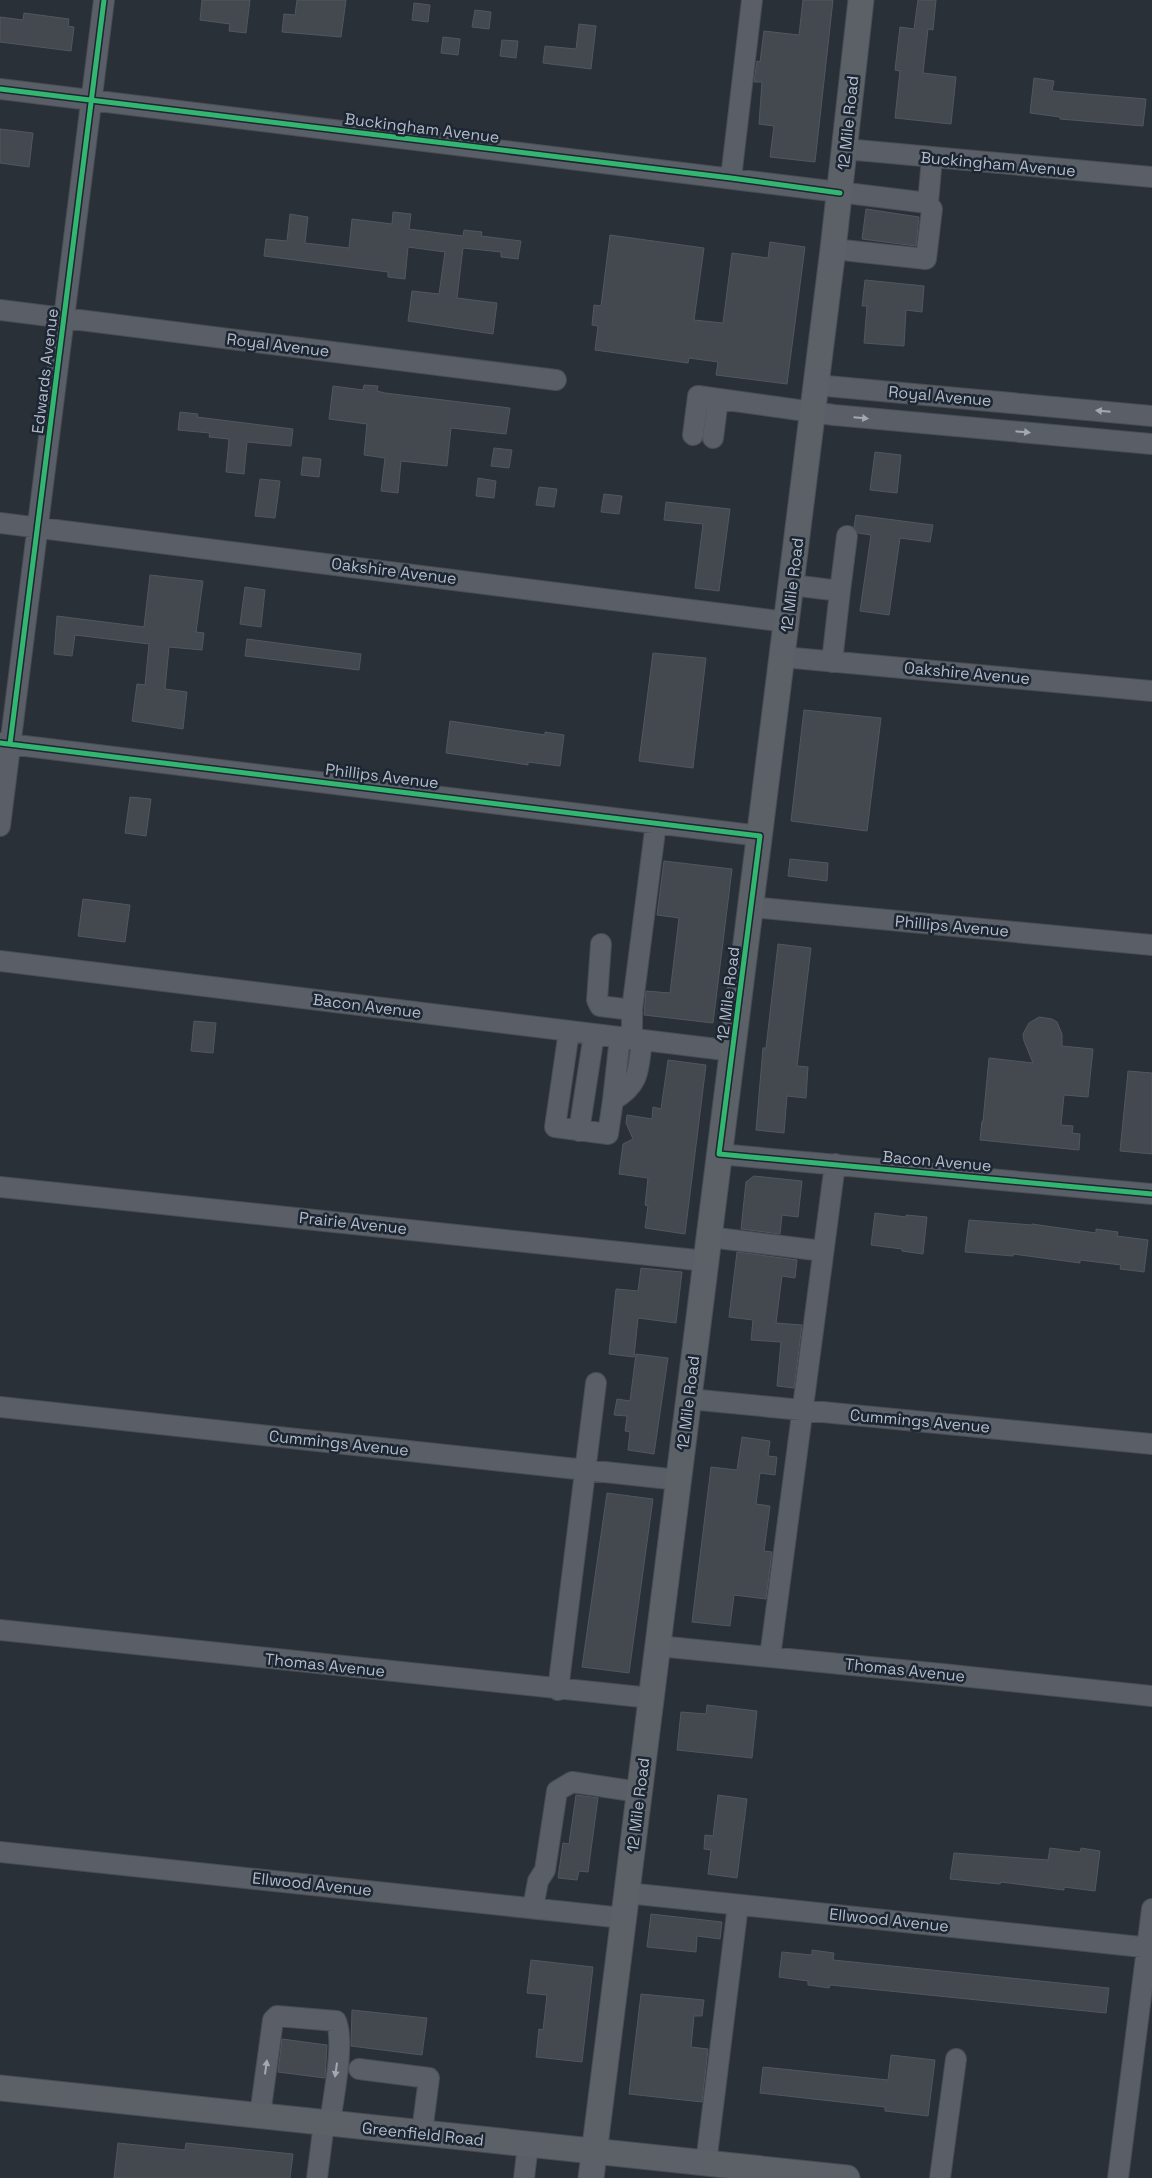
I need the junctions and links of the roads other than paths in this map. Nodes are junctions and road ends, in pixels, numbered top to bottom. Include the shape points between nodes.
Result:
1 (104, 0) edge
2 (752, 0) edge
3 (861, 0) edge
4 (0, 88) edge
5 (92, 100) junction
6 (845, 149) junction
7 (932, 158) junction
8 (1152, 177) edge
9 (731, 178) junction
10 (840, 193) junction
11 (928, 203) junction
12 (833, 249) junction
13 (0, 310) edge
14 (64, 318) junction
15 (556, 380) dead end
16 (816, 385) junction
17 (718, 399) junction
18 (1064, 408) junction
19 (813, 412) junction
20 (1152, 416) edge
21 (1060, 435) junction
22 (1152, 444) edge
23 (0, 523) edge
24 (38, 527) junction
25 (847, 536) dead end
26 (792, 585) junction
27 (840, 591) junction
28 (787, 622) junction
29 (782, 657) junction
30 (832, 662) junction
31 (1152, 691) edge
32 (5, 743) edge
33 (656, 823) junction
34 (0, 826) edge
35 (760, 836) junction
36 (751, 907) junction
37 (601, 944) dead end
38 (1152, 945) edge
39 (0, 961) edge
40 (632, 1010) junction
41 (569, 1031) junction
42 (594, 1034) junction
43 (631, 1038) junction
44 (733, 1051) junction
45 (579, 1130) junction
46 (720, 1154) junction
47 (835, 1164) junction
48 (0, 1187) edge
49 (1152, 1194) edge
50 (708, 1249) junction
51 (823, 1251) junction
52 (596, 1383) dead end
53 (689, 1399) junction
54 (0, 1407) edge
55 (801, 1410) junction
56 (1152, 1444) edge
57 (586, 1471) junction
58 (679, 1480) junction
59 (0, 1630) edge
60 (658, 1646) junction
61 (770, 1657) junction
62 (558, 1690) junction
63 (1152, 1696) edge
64 (651, 1698) junction
65 (639, 1792) junction
66 (0, 1852) edge
67 (626, 1893) junction
68 (738, 1905) junction
69 (533, 1908) junction
70 (1152, 1909) edge
71 (623, 1918) junction
72 (1150, 1948) edge
73 (956, 2059) dead end
74 (359, 2069) dead end
75 (0, 2088) edge
76 (260, 2116) junction
77 (327, 2123) junction
78 (422, 2132) junction
79 (528, 2145) junction
80 (595, 2152) junction
81 (706, 2163) junction
82 (317, 2178) edge
83 (524, 2178) edge
84 (592, 2178) edge
85 (847, 2178) edge
86 (940, 2178) edge
87 (1118, 2178) edge

1 - 5 street, Edwards Avenue
2 - 9 street
3 - 6 main road, 12 Mile Road
4 - 5 street, Buckingham Avenue
5 - 9 street, Buckingham Avenue
5 - 14 street, Edwards Avenue
6 - 7 street, Buckingham Avenue
6 - 10 main road, 12 Mile Road
7 - 8 street, Buckingham Avenue
7 - 11 street
9 - 10 street, Buckingham Avenue
10 - 11 street, Buckingham Avenue
10 - 12 main road, 12 Mile Road
11 - 12 street via 932,209 926,259
12 - 16 main road, 12 Mile Road
13 - 14 street, Royal Avenue
14 - 15 street, Royal Avenue
14 - 24 street, Edwards Avenue
16 - 18 street, Royal Avenue
16 - 19 main road, 12 Mile Road
17 - 17 street, Royal Avenue via 698,396 703,436
17 - 19 street, Royal Avenue
20 -> 18 street, Royal Avenue
18 - 21 street via 1071,419 1069,428
19 -> 21 street, Royal Avenue
19 - 26 main road, 12 Mile Road
21 - 22 street, Royal Avenue
23 - 24 street, Oakshire Avenue
24 - 28 street, Oakshire Avenue
24 - 32 street, Edwards Avenue
25 - 27 street
26 - 27 street
26 - 28 main road, 12 Mile Road
27 - 30 street
28 - 29 main road, 12 Mile Road
29 - 30 street, Oakshire Avenue
29 - 35 main road, 12 Mile Road
30 - 31 street, Oakshire Avenue
32 - 33 street, Phillips Avenue
32 - 34 street, Edwards Avenue
33 - 35 street, Phillips Avenue
33 - 40 street
35 - 36 main road, 12 Mile Road
36 - 38 street, Phillips Avenue
36 - 44 main road, 12 Mile Road
37 - 40 street via 597,1000 600,1006
39 - 41 street, Bacon Avenue
40 - 43 street
41 - 42 street, Bacon Avenue
41 - 45 street via 555,1128
42 - 43 street, Bacon Avenue
42 - 45 street
43 - 44 street, Bacon Avenue
43 - 45 street via 638,1073 628,1091 613,1100 608,1134
44 - 46 main road, 12 Mile Road
46 - 47 street, Bacon Avenue
46 - 50 main road, 12 Mile Road
47 - 49 street, Bacon Avenue
47 - 51 street
48 - 50 street, Prairie Avenue
50 - 51 street, Prairie Avenue
50 - 53 main road, 12 Mile Road
51 - 55 street
52 - 57 street
53 - 55 street, Cummings Avenue
53 - 58 main road, 12 Mile Road
54 - 57 street, Cummings Avenue
55 - 56 street, Cummings Avenue
55 - 61 street
57 - 58 street, Cummings Avenue
57 - 62 street
58 - 60 main road, 12 Mile Road
59 - 62 street, Thomas Avenue
60 - 61 street, Thomas Avenue
60 - 64 main road, 12 Mile Road
61 - 63 street, Thomas Avenue
62 - 64 street, Thomas Avenue
64 - 65 main road, 12 Mile Road
65 - 67 main road, 12 Mile Road
65 - 69 street via 572,1782 556,1791 545,1870 538,1881
66 - 69 street, Ellwood Avenue
67 - 68 street, Ellwood Avenue
67 - 71 main road, 12 Mile Road
68 - 72 street, Ellwood Avenue
68 - 81 street
69 - 71 street, Ellwood Avenue
70 - 72 street
71 - 80 main road, 12 Mile Road
72 - 87 street
73 - 86 street
74 - 78 street via 429,2078
75 - 76 main road, Greenfield Road
76 - 77 main road, Greenfield Road
76 -> 77 street via 273,2020 277,2016 336,2021 338,2048
77 - 78 main road, Greenfield Road
77 - 82 street
78 - 79 main road, Greenfield Road
79 - 80 main road, Greenfield Road
79 - 83 street
80 - 81 main road, Greenfield Road
80 - 84 main road, 12 Mile Road
81 - 85 main road, Greenfield Road

